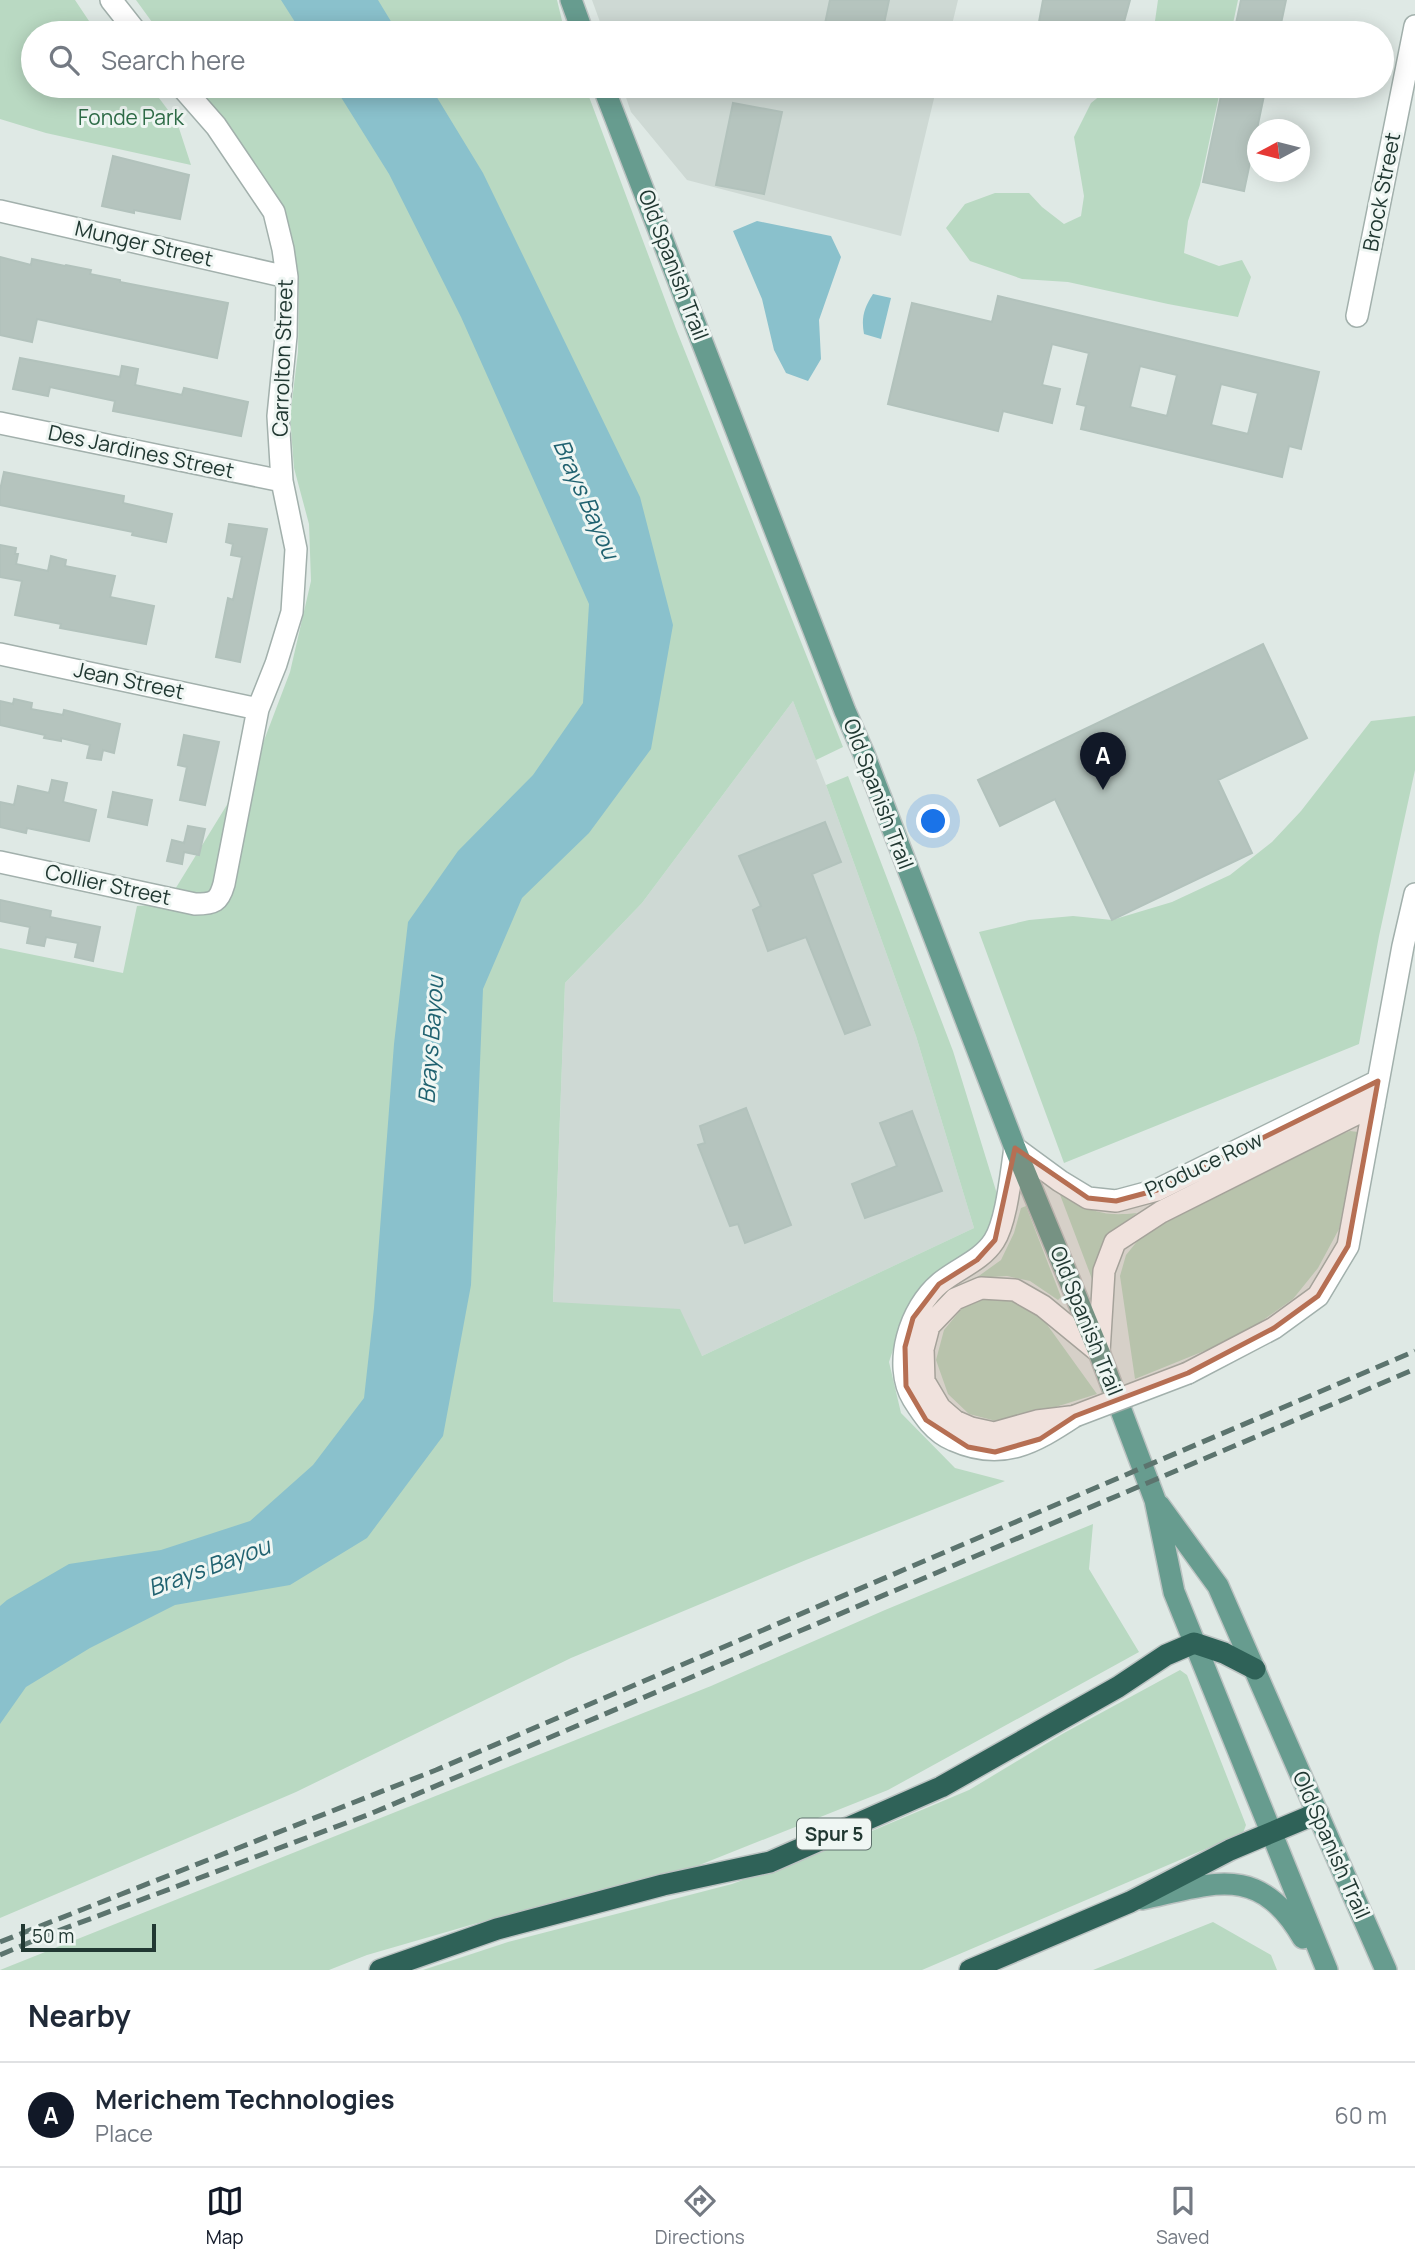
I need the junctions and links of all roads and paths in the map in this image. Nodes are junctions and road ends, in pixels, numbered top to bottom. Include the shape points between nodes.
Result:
1 (111, 0) edge
2 (571, 0) edge
3 (128, 21) edge
4 (579, 21) edge
5 (1415, 26) edge
6 (192, 98) edge
7 (608, 98) edge
8 (0, 211) edge
9 (287, 276) junction
10 (1357, 316) dead end
11 (0, 423) edge
12 (282, 481) junction
13 (0, 654) edge
14 (258, 709) junction
15 (0, 862) edge
16 (1415, 894) edge
17 (216, 901) joint
18 (1378, 1081) junction
19 (1374, 1105) junction
20 (1015, 1148) junction
21 (1099, 1352) junction
22 (1075, 1416) junction
23 (1156, 1500) junction
24 (1194, 1643) junction
25 (1255, 1669) junction
26 (1318, 1814) junction
27 (1270, 1833) junction
28 (1130, 1902) junction
29 (380, 1970) edge
30 (970, 1970) edge
31 (1317, 1970) edge
32 (1327, 1970) edge
33 (1386, 1970) edge

1 - 3 street
2 - 4 main road
5 - 10 street, Brock Street
6 - 9 street, Carrolton Street via 274,212
7 - 20 main road, Old Spanish Trail
8 - 9 street, Munger Street
9 - 12 street, Carrolton Street via 278,416
11 - 12 street, Des Jardines Street
12 - 14 street, Carrolton Street via 296,549 292,612
13 - 14 street, Jean Street
14 - 17 street, Carrolton Street via 224,884
15 - 17 street, Collier Street via 195,904
16 - 18 street
18 - 19 street
18 - 20 street, Produce Row via 1157,1191 1116,1201 1088,1198
19 - 21 street, Produce Row via 1161,1212 1115,1242 1104,1271
19 - 22 street, bridge via 1348,1246 1318,1296 1273,1328 1188,1373
20 - 21 main road, Old Spanish Trail
20 - 22 street via 995,1240 977,1260 939,1284 913,1318 905,1348 906,1386 926,1420 947,1438 968,1447 996,1451 1040,1439
21 - 22 street via 1016,1290 981,1288 955,1299 929,1326 923,1349 924,1381 940,1408 955,1421 994,1433
21 - 23 main road, Old Spanish Trail
23 - 24 main road, Old Spanish Trail via 1174,1591
23 - 25 main road, Old Spanish Trail via 1218,1586
24 - 25 highway
24 - 27 main road, Old Spanish Trail
24 - 29 highway, Spur 5 / Spur 5 via 941,1787 771,1862 497,1929
25 - 26 main road, Old Spanish Trail
26 - 27 highway
26 - 33 main road, Old Spanish Trail
27 - 28 highway
27 - 32 main road, Old Spanish Trail
28 - 30 highway
28 - 31 main road via 1207,1884 1242,1886 1271,1899 1291,1919

